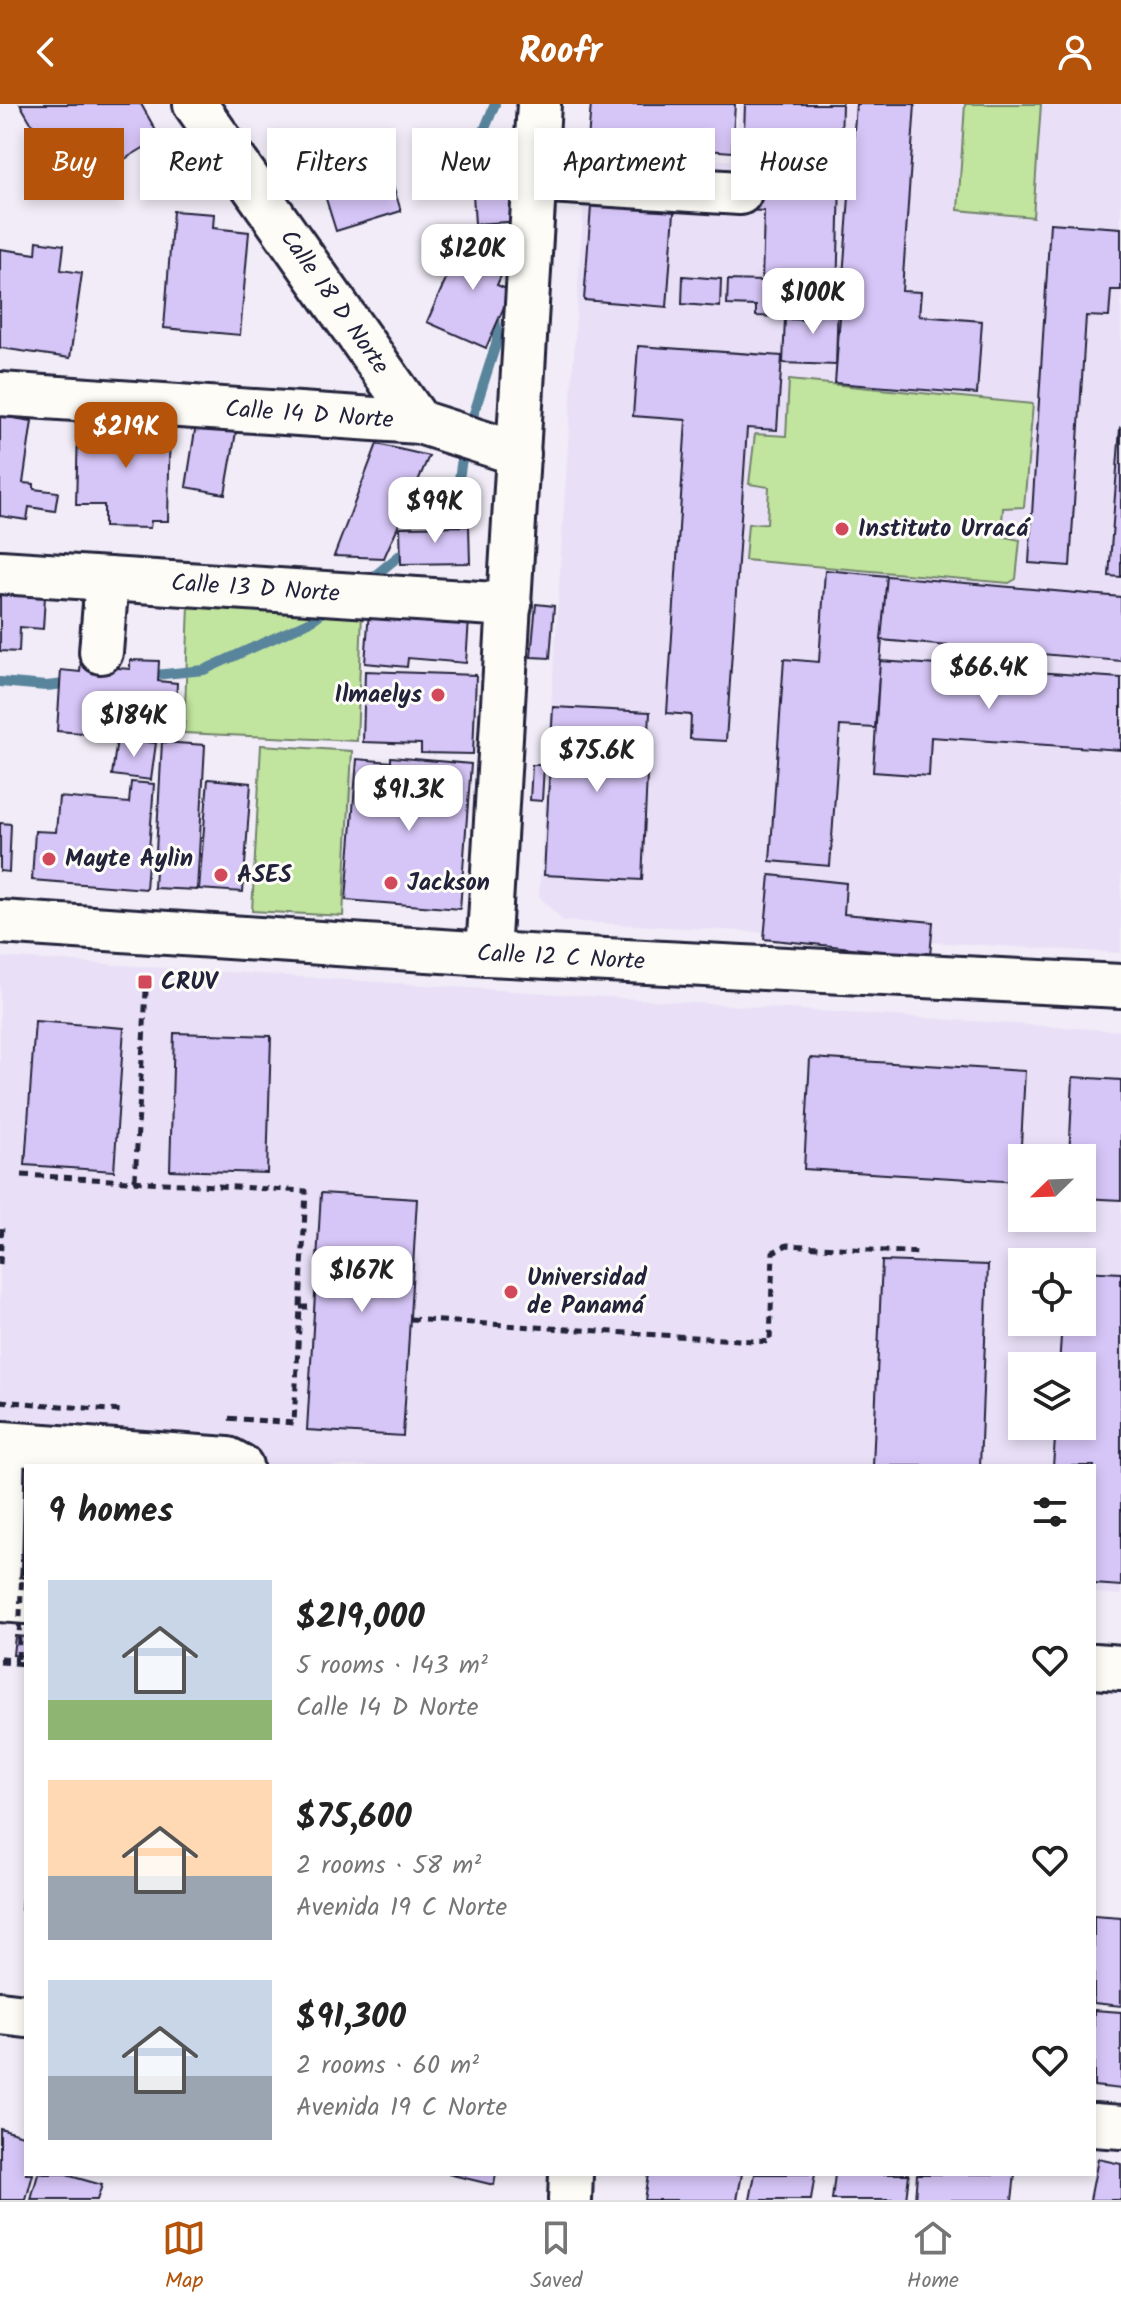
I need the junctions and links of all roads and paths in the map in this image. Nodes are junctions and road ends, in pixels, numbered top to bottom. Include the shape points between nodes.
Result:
1 (195, 104) edge
2 (539, 104) edge
3 (537, 128) edge
4 (534, 180) edge
5 (0, 394) edge
6 (419, 422) junction
7 (519, 454) junction
8 (0, 572) edge
9 (107, 579) junction
10 (510, 605) junction
11 (101, 652) dead end
12 (0, 922) edge
13 (488, 954) junction
14 (1121, 986) edge
15 (146, 991) dead end
16 (22, 1175) dead end
17 (135, 1180) junction
18 (2, 1225) edge
19 (919, 1253) dead end
20 (0, 1264) edge
21 (300, 1307) junction
22 (314, 1307) dead end
23 (410, 1319) dead end
24 (0, 1401) edge
25 (136, 1412) dead end
26 (215, 1417) dead end
27 (237, 1464) edge
28 (12, 1558) edge
29 (0, 1599) edge
30 (24, 1601) edge
31 (0, 1660) edge
32 (24, 1664) edge
33 (1096, 1666) edge
34 (1121, 1668) edge
35 (0, 2013) edge
36 (24, 2016) edge
37 (1096, 2125) edge
38 (1121, 2127) edge
39 (571, 2176) edge
40 (570, 2200) edge

1 - 6 street, Calle 18 D Norte
2 - 3 street
4 - 7 street
5 - 6 street, Calle 14 D Norte
6 - 7 street, Calle 14 D Norte
7 - 10 street
8 - 9 street, Calle 13 D Norte
9 - 10 street, Calle 13 D Norte
9 - 11 street
10 - 13 street
12 - 13 street, Calle 12 C Norte
13 - 14 street, Calle 12 C Norte
15 - 17 path
16 - 17 path
17 - 21 path via 306,1191
18 - 20 path
19 - 23 path via 787,1245 773,1252 770,1342
21 - 22 path
21 - 26 path via 294,1423
24 - 25 path
27 - 28 street via 228,1459 3,1443
28 - 31 path, bridge via 18,1659
29 - 30 main road
31 - 32 path
33 - 34 main road
35 - 36 street
37 - 38 street
39 - 40 street

